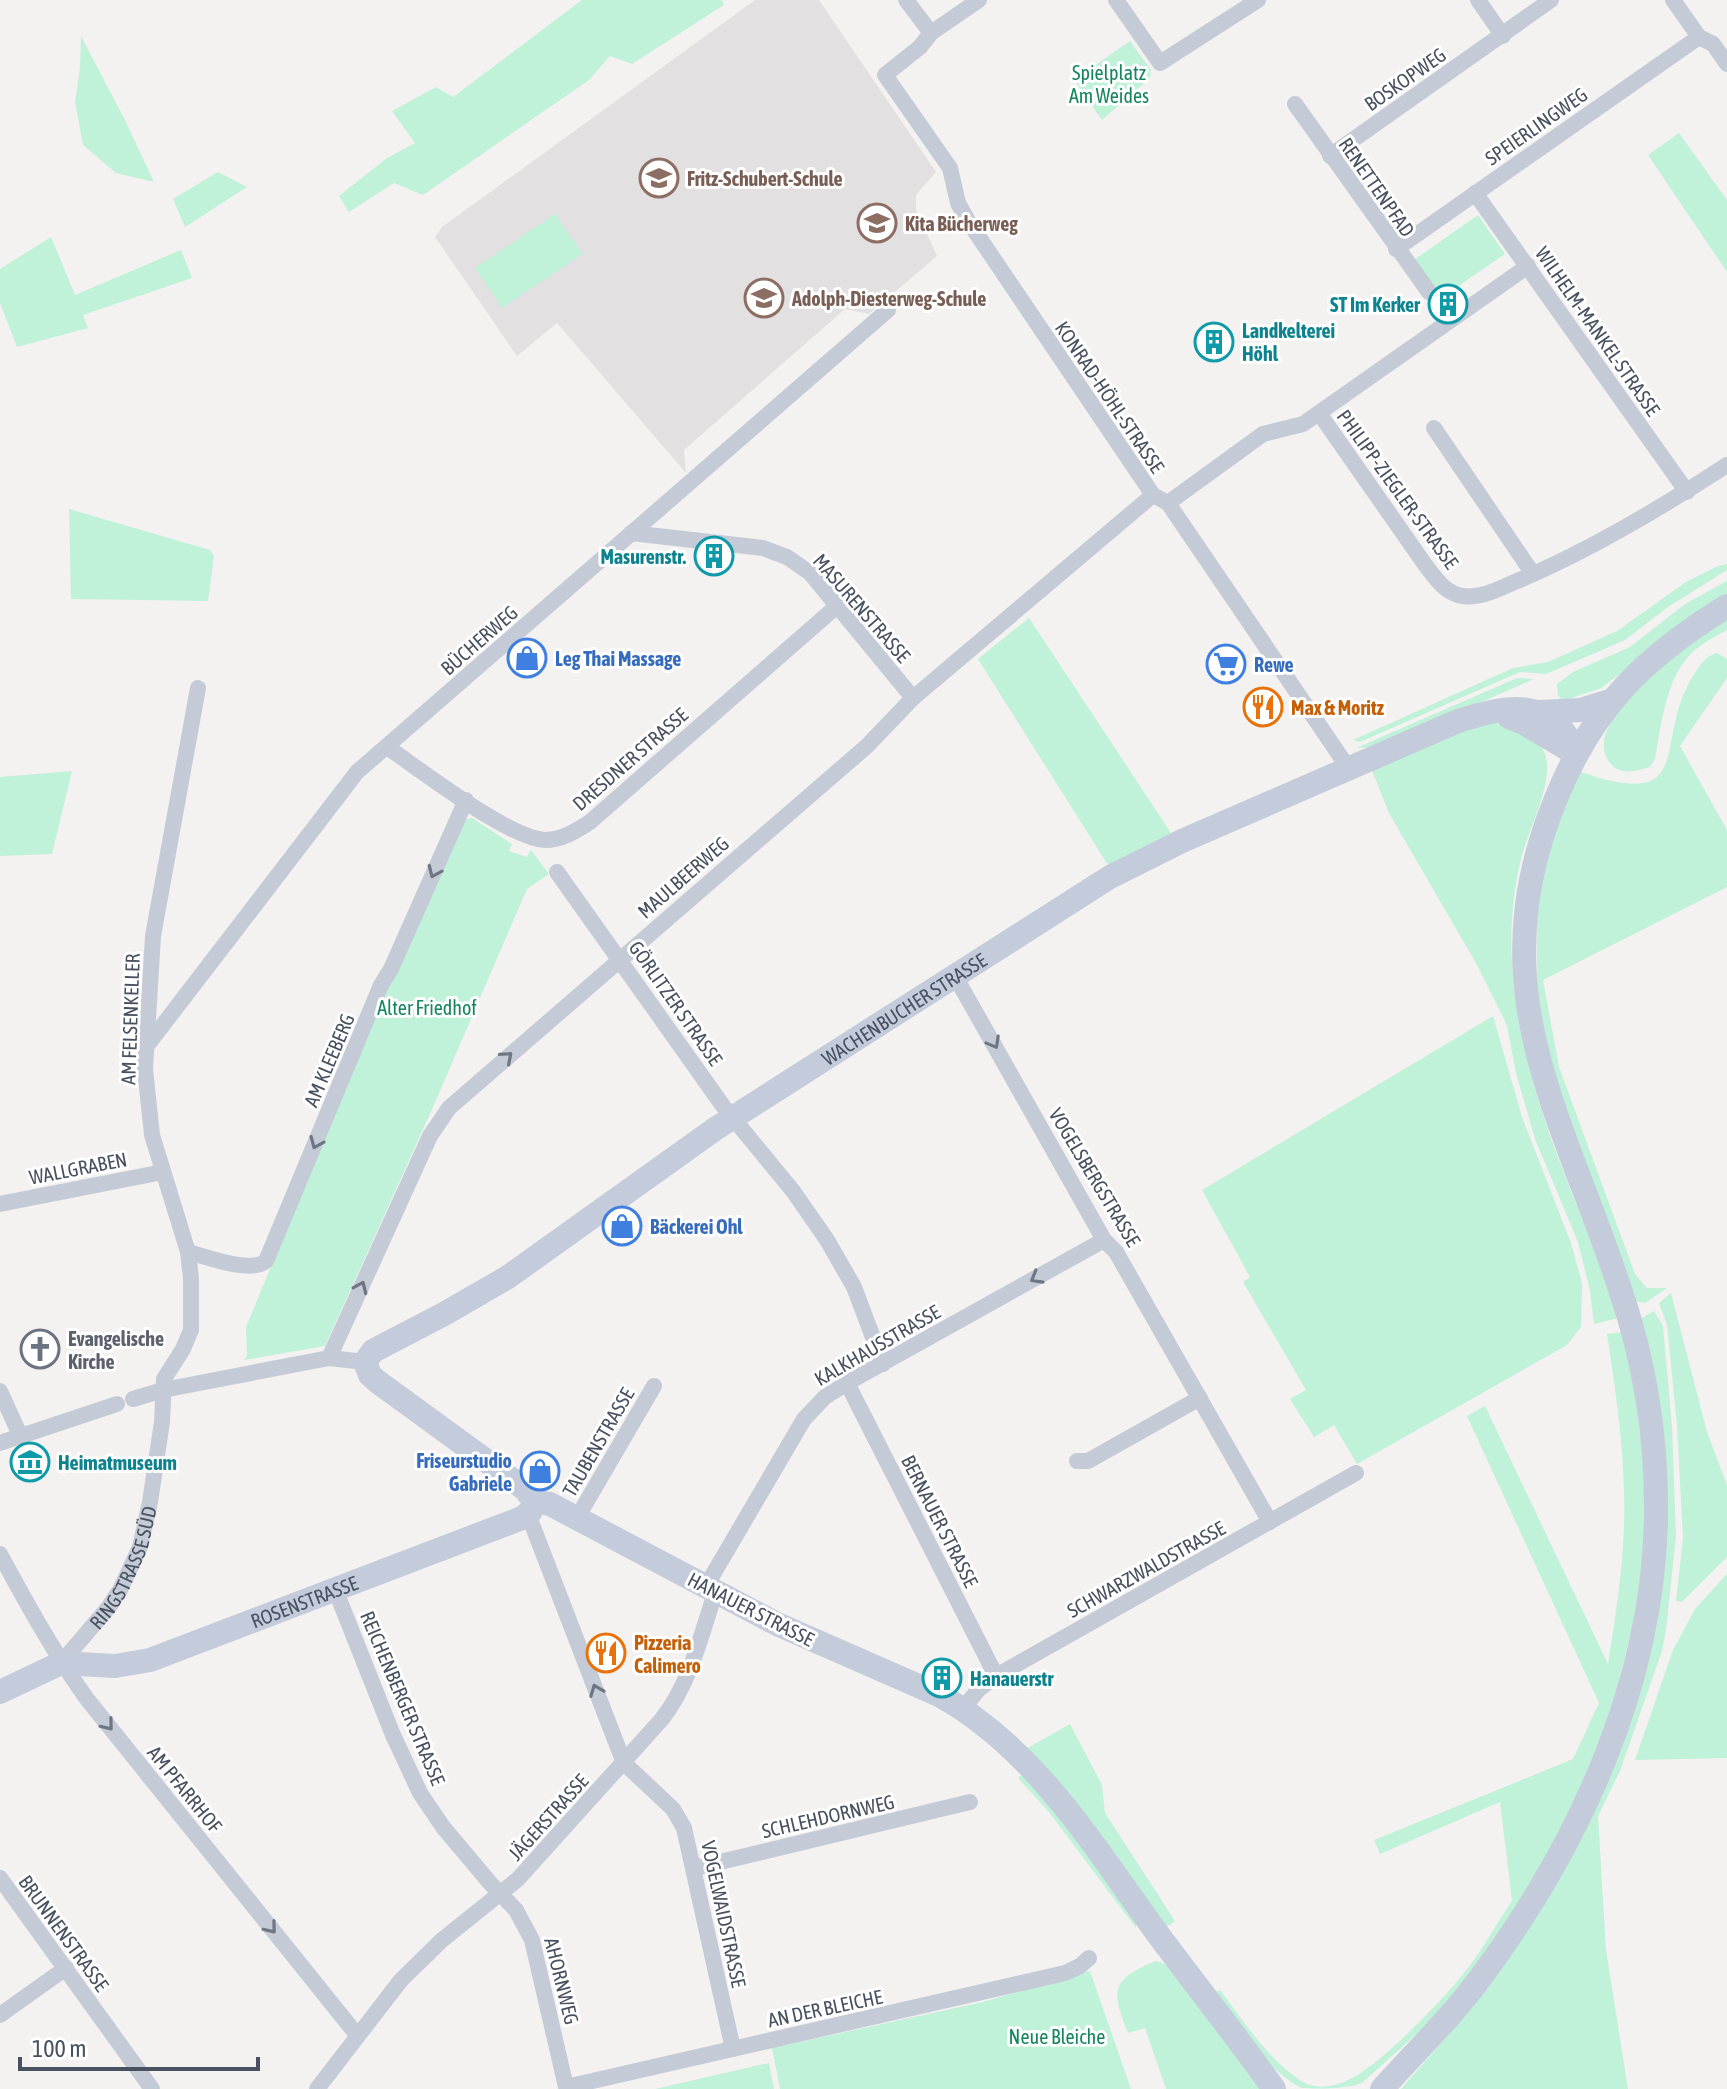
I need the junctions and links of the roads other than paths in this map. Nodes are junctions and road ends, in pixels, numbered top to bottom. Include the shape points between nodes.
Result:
1 (906, 0) edge
2 (979, 0) edge
3 (1116, 0) edge
4 (1258, 0) edge
5 (1478, 0) edge
6 (1551, 0) edge
7 (1673, 0) edge
8 (931, 33) junction
9 (1503, 36) junction
10 (1699, 37) junction
11 (1727, 64) edge
12 (1295, 104) dead end
13 (1330, 156) junction
14 (1475, 193) junction
15 (1396, 249) junction
16 (1528, 266) junction
17 (1429, 292) dead end
18 (888, 310) dead end
19 (1319, 413) junction
20 (1434, 428) dead end
21 (1727, 465) edge
22 (1687, 492) junction
23 (1160, 499) junction
24 (631, 533) junction
25 (1533, 574) junction
26 (837, 606) junction
27 (1727, 606) edge
28 (198, 688) dead end
29 (913, 698) junction
30 (1613, 700) junction
31 (1537, 712) junction
32 (1478, 715) junction
33 (387, 747) junction
34 (1576, 754) junction
35 (1349, 769) junction
36 (466, 800) junction
37 (557, 872) dead end
38 (620, 958) junction
39 (955, 976) junction
40 (146, 1047) junction
41 (734, 1118) junction
42 (163, 1172) junction
43 (0, 1204) edge
44 (1104, 1240) junction
45 (188, 1252) junction
46 (329, 1358) junction
47 (365, 1362) junction
48 (883, 1364) junction
49 (847, 1383) junction
50 (654, 1386) dead end
51 (163, 1390) junction
52 (0, 1391) edge
53 (1200, 1398) junction
54 (20, 1435) junction
55 (0, 1443) edge
56 (1077, 1461) dead end
57 (1356, 1473) dead end
58 (531, 1507) junction
59 (577, 1518) junction
60 (1270, 1522) junction
61 (2, 1563) edge
62 (335, 1589) junction
63 (710, 1590) junction
64 (61, 1663) junction
65 (996, 1676) junction
66 (0, 1692) edge
67 (963, 1709) junction
68 (624, 1763) junction
69 (970, 1802) dead end
70 (695, 1868) junction
71 (0, 1878) edge
72 (501, 1893) junction
73 (1089, 1958) dead end
74 (66, 1968) junction
75 (0, 2015) edge
76 (357, 2035) junction
77 (1241, 2042) junction
78 (733, 2049) junction
79 (1400, 2068) junction
80 (566, 2087) edge
81 (152, 2089) edge
82 (317, 2089) edge
83 (1274, 2089) edge
84 (1293, 2089) edge
85 (1365, 2089) edge
86 (1382, 2089) edge

1 - 8 street
2 - 8 street
3 - 4 street via 1160,63
5 - 9 street
6 - 9 street, BOSKOPWEG
7 - 10 street
8 - 23 street, KONRAD-HÖHL-STRASSE via 885,75 950,168 968,221
9 - 13 street, BOSKOPWEG
10 - 11 street via 1713,44
10 - 14 street, SPEIERLINGWEG
12 - 13 street, RENETTENPFAD
13 - 15 street, RENETTENPFAD
14 - 15 street, SPEIERLINGWEG
14 - 16 street, WILHELM-MANKEL-STRASSE
15 - 17 street, RENETTENPFAD
16 - 19 street, MAULBEERWEG
16 - 22 street, WILHELM-MANKEL-STRASSE
18 - 24 street, BÜCHERWEG
19 - 23 street, MAULBEERWEG via 1299,426 1263,434
19 - 25 street, PHILIPP-ZIEGLER-STRASSE via 1445,589 1477,596
20 - 25 street
21 - 22 street, PHILIPP-ZIEGLER-STRASSE
22 - 25 street, PHILIPP-ZIEGLER-STRASSE via 1628,528
23 - 29 street, MAULBEERWEG
23 - 35 street, KONRAD-HÖHL-STRASSE
24 - 26 street, MASURENSTRASSE via 772,551 810,573
24 - 33 street, BÜCHERWEG
26 - 29 street, MASURENSTRASSE
26 - 36 street, DRESDNER STRASSE via 575,832 552,840 527,837
27 - 30 street via 1658,652
28 - 40 street, AM FELSENKELLER via 153,936
29 - 38 street, MAULBEERWEG via 874,740
30 - 31 street, WACHENBUCHER STRASSE via 1581,710
30 - 34 street
31 - 32 street, WACHENBUCHER STRASSE via 1498,709
31 - 34 street via 1564,729
32 - 34 street via 1510,717
32 - 35 street, WACHENBUCHER STRASSE
33 - 36 street, DRESDNER STRASSE
33 - 40 street, BÜCHERWEG via 336,798
34 - 79 street via 1547,821 1530,882 1524,987 1543,1077 1621,1290 1642,1373 1656,1488 1652,1575 1625,1703 1583,1809 1532,1902 1480,1979
35 - 39 street, WACHENBUCHER STRASSE via 1142,860
36 -> 45 street, AM KLEEBERG via 381,985 266,1261 245,1266
37 - 38 street, GÖRLITZER STRASSE
38 - 41 street, GÖRLITZER STRASSE
46 -> 38 street, MAULBEERWEG via 439,1120
39 - 41 street, WACHENBUCHER STRASSE
39 -> 44 street, VOGELSBERGSTRASSE
40 - 42 street, AM FELSENKELLER via 149,1115
41 - 47 street, WACHENBUCHER STRASSE via 508,1277 373,1351
41 - 48 street via 835,1252
42 - 43 street, WALLGRABEN
42 - 45 street, AM FELSENKELLER
44 -> 48 street, KALKHAUSSTRASSE
44 - 53 street, VOGELSBERGSTRASSE via 1116,1252
45 - 51 street, AM FELSENKELLER via 191,1330
46 - 47 street
46 - 51 street
47 - 58 street, HANAUER STRASSE via 378,1382 525,1489
48 - 49 street, KALKHAUSSTRASSE
49 - 63 street, KALKHAUSSTRASSE via 809,1412
49 - 65 street, BERNAUER STRASSE
50 - 59 street, TAUBENSTRASSE
51 - 54 street
51 - 64 street, RINGSTRASSE SÜD via 140,1547 108,1608
52 - 54 street
53 - 56 street via 1088,1461
53 - 60 street, VOGELSBERGSTRASSE
54 - 55 street
57 - 60 street, SCHWARZWALDSTRASSE
58 - 59 street, HANAUER STRASSE via 550,1504
58 - 62 street, ROSENSTRASSE
68 -> 58 street
59 - 63 street, HANAUER STRASSE
60 - 65 street, SCHWARZWALDSTRASSE
61 - 64 street, AM PFARRHOF
62 - 64 street, ROSENSTRASSE via 150,1660 115,1666
62 - 72 street, REICHENBERGER STRASSE via 416,1786 443,1827
63 - 67 street, HANAUER STRASSE
63 - 68 street, KALKHAUSSTRASSE via 678,1697
64 - 66 street, RINGSTRASSE SÜD
64 -> 76 street, AM PFARRHOF
65 - 67 street, SCHWARZWALDSTRASSE
67 - 77 street, HANAUER STRASSE via 1015,1751 1079,1825
68 - 70 street, VOGELWAIDSTRASSE via 678,1816
68 - 72 street, JÄGERSTRASSE
69 - 70 street, SCHLEHDORNWEG
70 - 78 street, VOGELWAIDSTRASSE
71 - 74 street, BRUNNENSTRASSE
72 - 76 street, JÄGERSTRASSE via 414,1966
72 - 80 street, AHORNWEG via 535,1948
73 - 78 street, AN DER BLEICHE via 1065,1973
74 - 75 street
74 - 81 street, BRUNNENSTRASSE
76 - 82 street, JÄGERSTRASSE
77 - 83 street, HANAUER STRASSE
77 - 84 street, HANAUER STRASSE
78 - 80 street, AN DER BLEICHE
79 - 85 street
79 - 86 street

